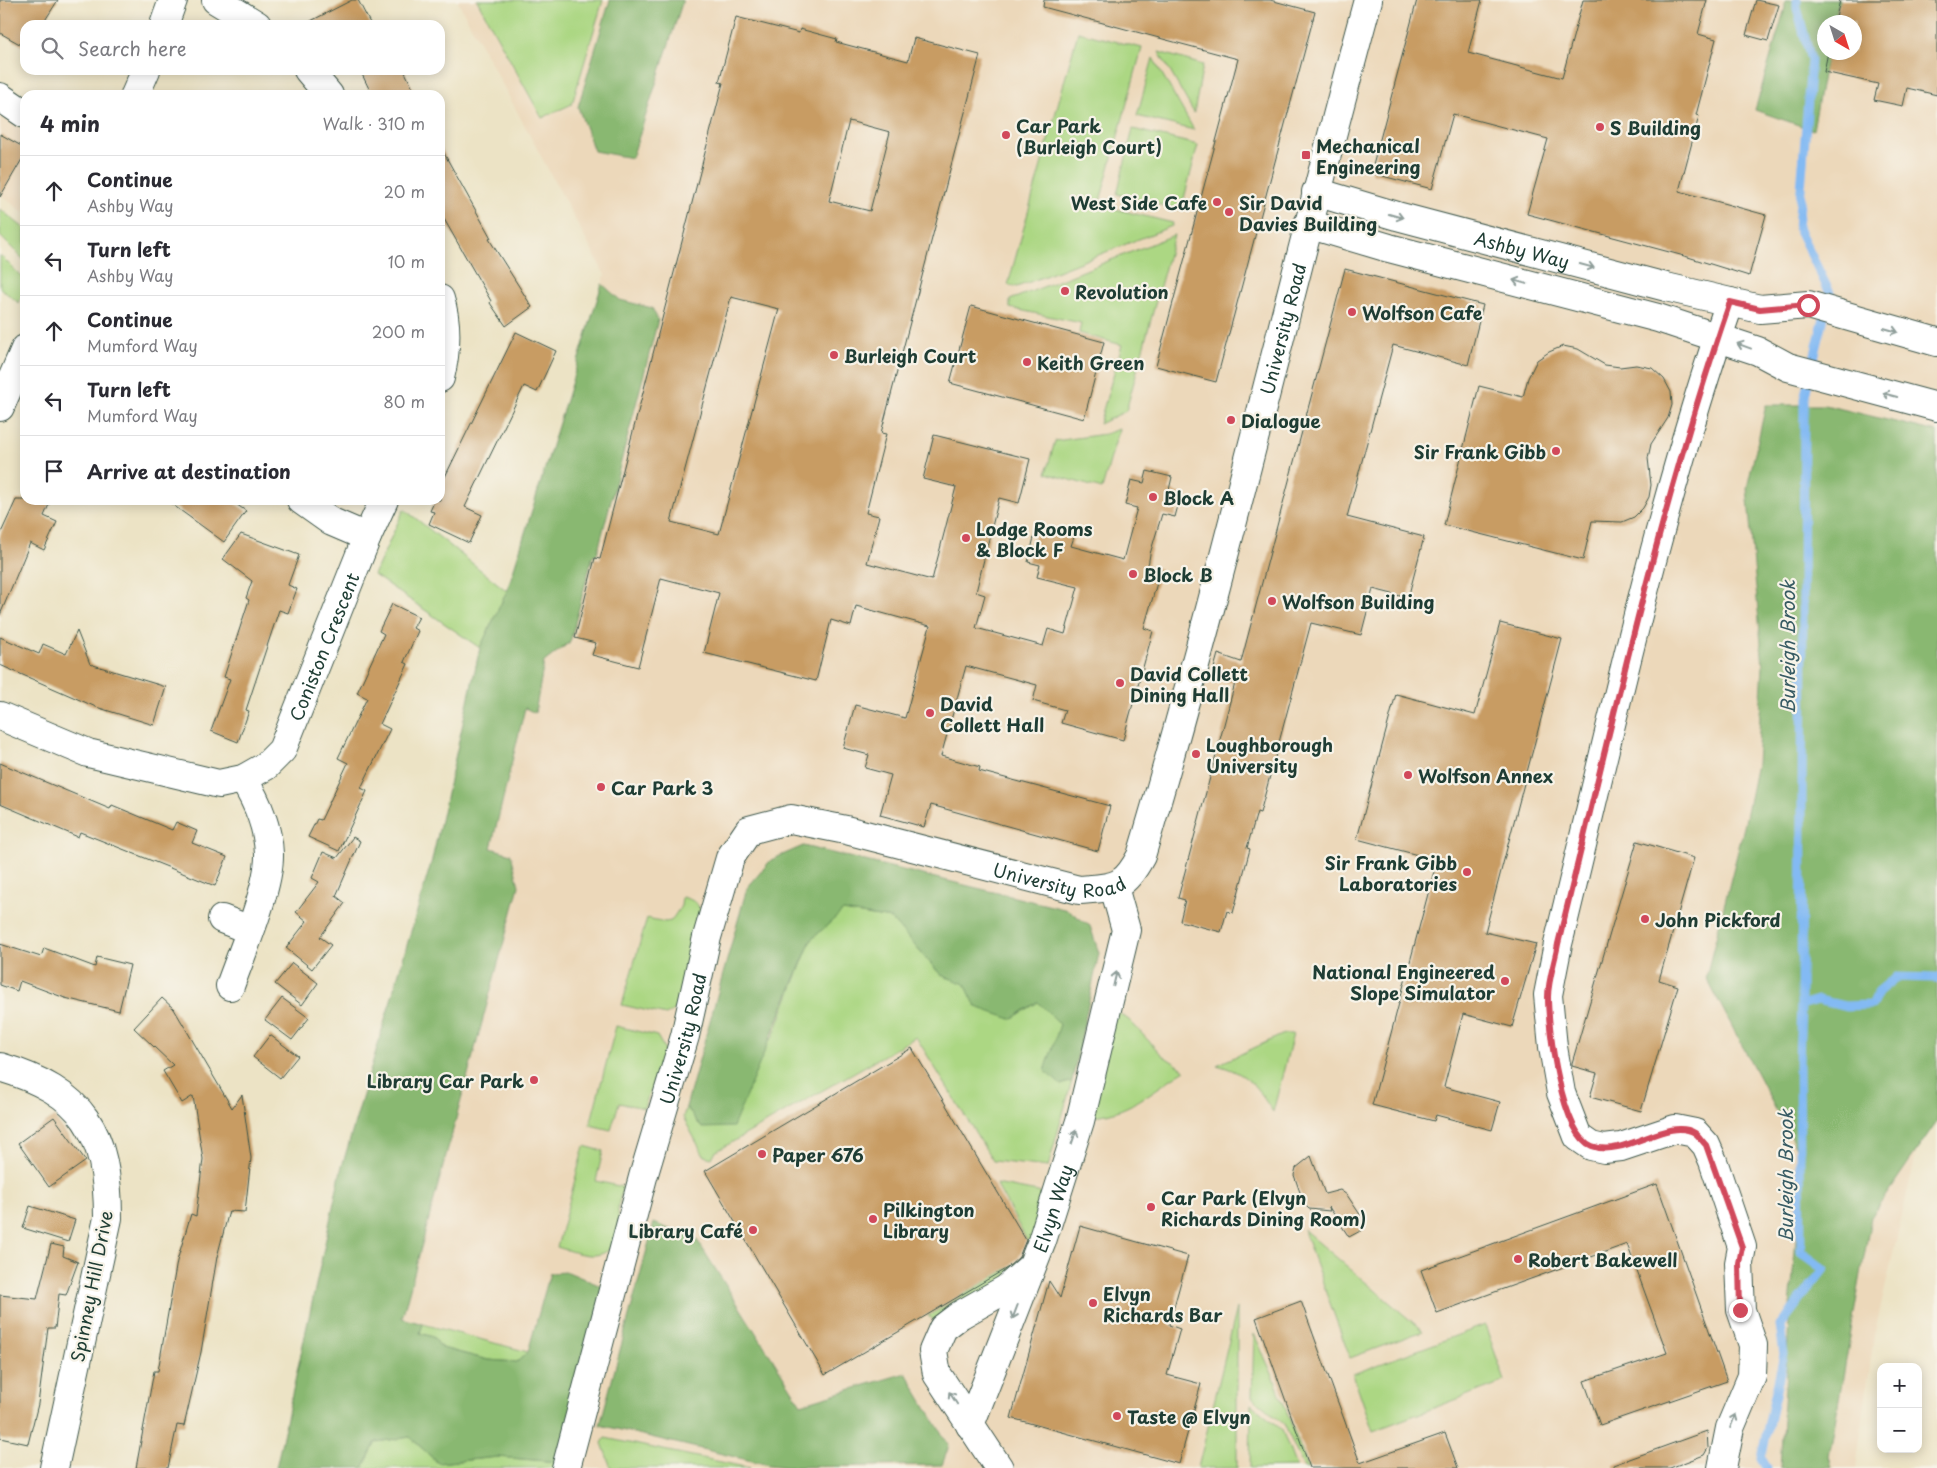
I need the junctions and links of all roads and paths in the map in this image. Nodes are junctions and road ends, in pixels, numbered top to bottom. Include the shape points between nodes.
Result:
1 (173, 0) edge
2 (216, 0) edge
3 (1368, 0) edge
4 (166, 20) edge
5 (249, 20) edge
6 (144, 75) edge
7 (312, 75) edge
8 (137, 90) edge
9 (325, 90) edge
10 (0, 97) edge
11 (20, 111) edge
12 (1316, 192) junction
13 (1308, 224) junction
14 (1730, 302) junction
15 (1718, 336) junction
16 (1937, 342) edge
17 (20, 361) edge
18 (0, 407) edge
19 (1937, 408) edge
20 (308, 505) edge
21 (382, 505) edge
22 (367, 537) junction
23 (0, 716) edge
24 (244, 778) junction
25 (1114, 887) junction
26 (222, 919) dead end
27 (250, 930) junction
28 (230, 986) dead end
29 (0, 1067) edge
30 (1032, 1266) junction
31 (970, 1425) junction
32 (54, 1468) edge
33 (566, 1468) edge
34 (999, 1468) edge
35 (1722, 1468) edge

1 - 4 street
2 - 5 street
3 - 12 street, University Road
6 - 8 street
7 - 9 street
10 - 11 street
12 - 13 street, University Road
12 -> 14 street, Ashby Way via 1416,222
15 -> 13 street, Ashby Way
13 - 25 street, University Road via 1226,556 1142,856 1131,876
14 - 15 street
14 -> 16 street, Ashby Way via 1760,309 1808,305
19 -> 15 street, Ashby Way via 1788,367
35 -> 15 street via 1730,1428 1752,1376 1753,1345 1740,1310 1742,1247 1716,1170 1706,1145 1695,1133 1675,1129 1621,1147 1604,1149 1591,1146 1578,1137 1561,1093 1548,995 1646,587
17 - 18 street
20 - 22 street via 332,522
21 - 22 street, Coniston Crescent
22 - 24 street, Coniston Crescent via 282,750 266,766
23 - 24 street, Coniston Crescent via 60,743 120,762 219,784
24 - 27 street via 266,828 269,855 266,880
30 -> 25 street, Elvyn Way via 1080,1121 1126,930
25 - 33 street, University Road via 1079,890 791,819 749,830 730,858 725,875 685,1036 642,1177
26 - 27 street
27 - 28 street
29 - 32 street, Spinney Hill Drive via 57,1090 79,1110 98,1141 108,1186 108,1218
30 -> 31 street
31 -> 30 street, Elvyn Way via 937,1374 933,1351 943,1328 1006,1289
31 - 34 street, Elvyn Way

